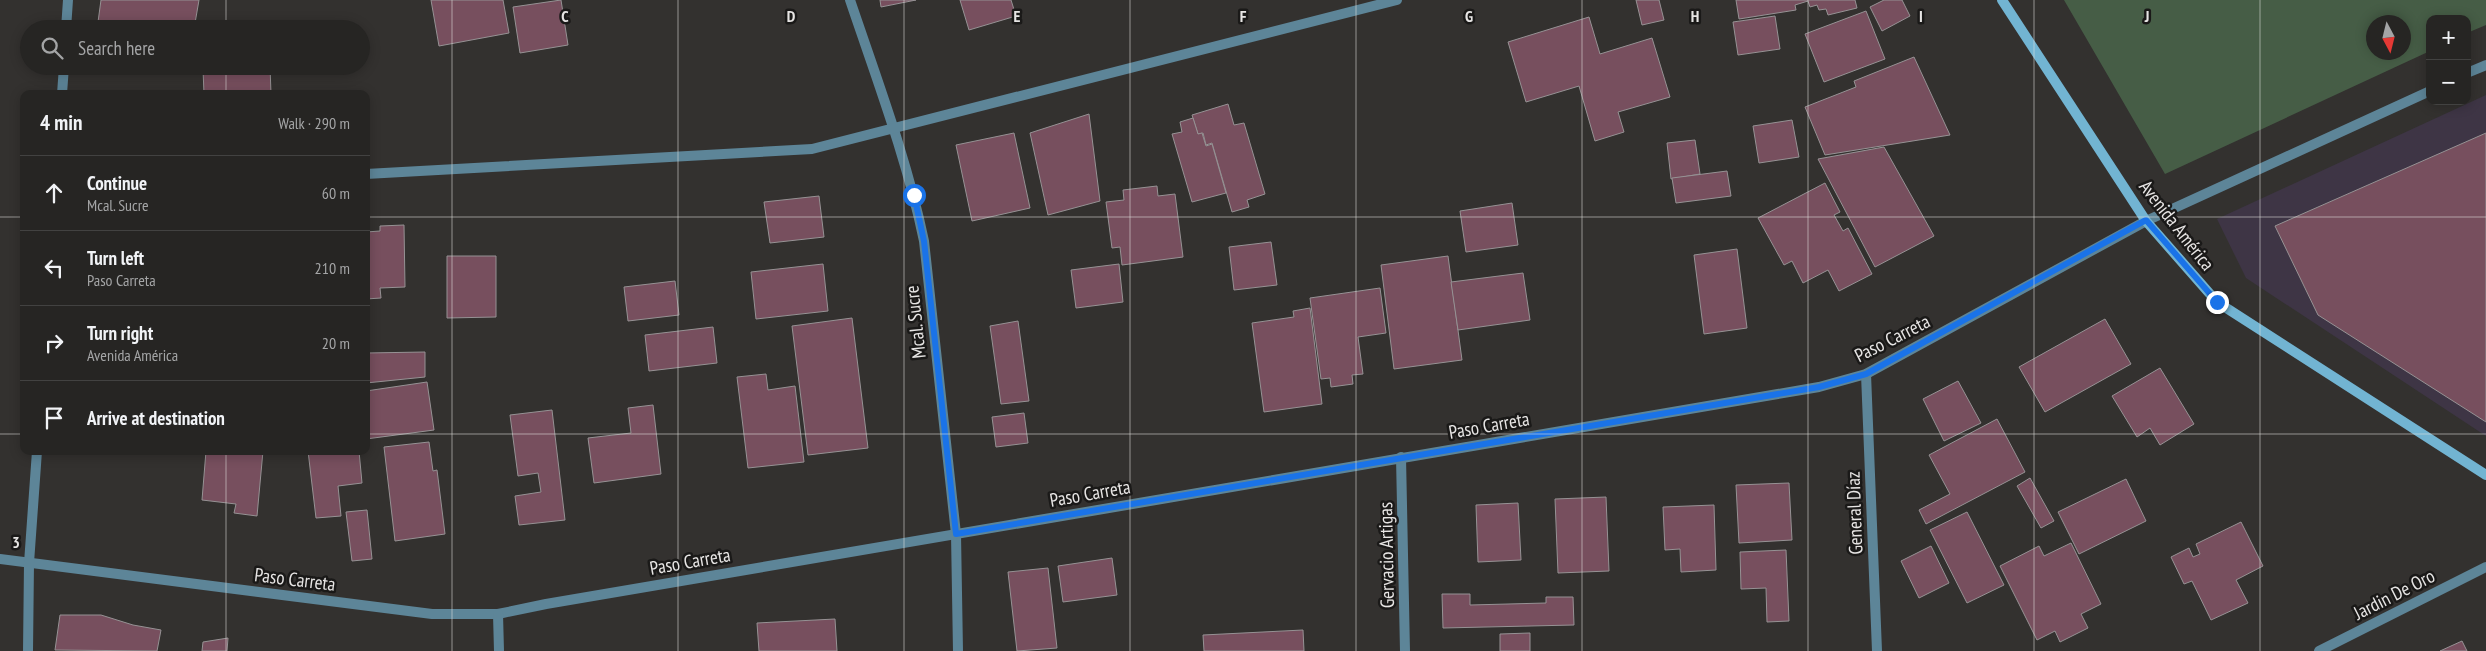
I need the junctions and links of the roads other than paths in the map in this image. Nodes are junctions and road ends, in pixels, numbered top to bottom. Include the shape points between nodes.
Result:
1 (68, 0) edge
2 (850, 0) edge
3 (1396, 0) edge
4 (2002, 0) edge
5 (67, 20) edge
6 (2486, 65) edge
7 (2471, 71) edge
8 (63, 75) edge
9 (62, 90) edge
10 (2426, 92) edge
11 (894, 128) junction
12 (370, 174) edge
13 (2146, 220) junction
14 (1866, 374) junction
15 (37, 455) edge
16 (1401, 458) junction
17 (2486, 475) edge
18 (956, 534) junction
19 (0, 559) edge
20 (29, 563) junction
21 (2486, 567) edge
22 (498, 614) junction
23 (28, 651) edge
24 (498, 651) edge
25 (958, 651) edge
26 (1405, 651) edge
27 (1876, 651) edge
28 (2319, 651) edge

1 - 5 street
2 - 11 street, Mcal. Sucre
3 - 11 street
4 - 13 main road, Avenida América
6 - 7 street
8 - 9 street
10 - 13 street, Paso Carreta
11 - 12 street via 812,149
11 - 18 street, Mcal. Sucre via 924,241
13 - 14 street, Paso Carreta
13 - 17 main road, Avenida América via 2217,302
14 - 16 street, Paso Carreta via 1819,387
14 - 27 street, General Díaz
15 - 20 street
16 - 18 street, Paso Carreta
16 - 26 street, Gervacio Artigas
18 - 22 street, Paso Carreta
18 - 25 street, Mcal. Sucre
19 - 20 street, Paso Carreta
20 - 22 street, Paso Carreta via 432,614
20 - 23 street
21 - 28 street, Jardin De Oro
22 - 24 street

